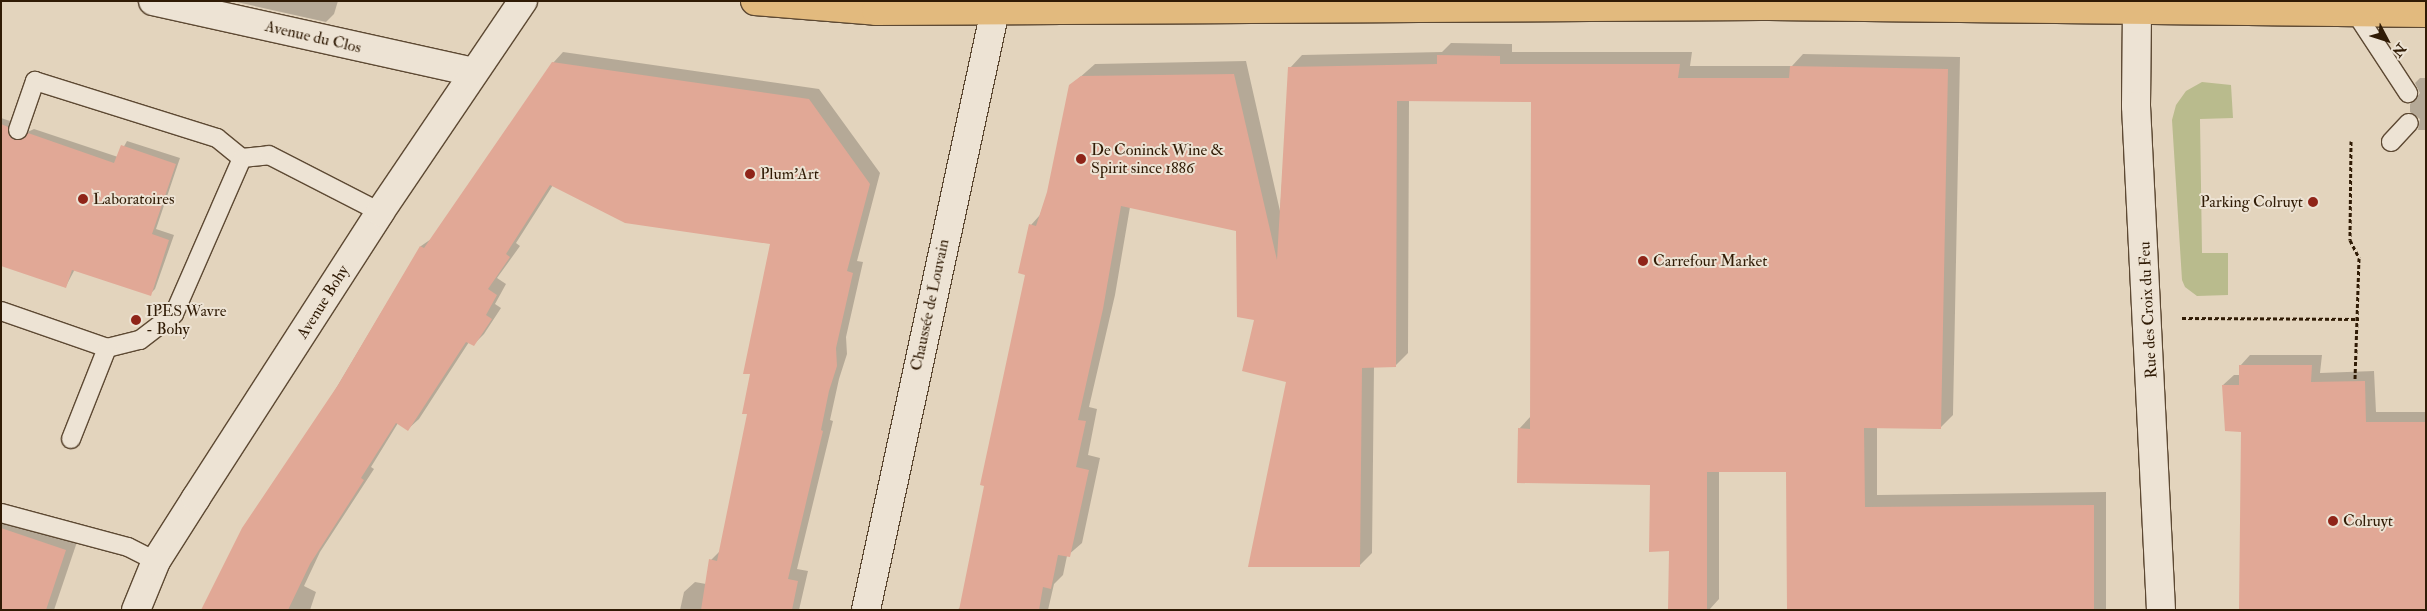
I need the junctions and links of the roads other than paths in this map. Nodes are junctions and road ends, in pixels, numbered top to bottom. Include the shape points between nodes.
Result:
1 (153, 1) edge
2 (523, 1) edge
3 (755, 1) edge
4 (996, 6) edge
5 (2356, 7) edge
6 (2137, 10) junction
7 (2426, 13) edge
8 (472, 72) junction
9 (2408, 93) dead end
10 (2409, 123) dead end
11 (18, 130) dead end
12 (2391, 142) dead end
13 (242, 158) junction
14 (380, 212) junction
15 (1, 311) edge
16 (107, 348) junction
17 (71, 439) dead end
18 (1, 513) edge
19 (156, 561) junction
20 (136, 610) edge
21 (866, 610) edge
22 (2161, 610) edge

1 - 8 street, Avenue du Clos
2 - 8 street, Avenue Bohy
3 - 4 main road via 876,11
4 - 6 main road via 1759,6
4 - 21 street, Chaussée de Louvain
5 - 6 main road
5 - 7 main road
5 - 9 lane
6 - 22 street, Rue des Croix du Feu via 2136,106 2149,317
8 - 14 street, Avenue Bohy
10 - 12 lane
11 - 13 lane via 35,81 217,138
13 - 14 lane via 268,155
13 - 16 lane via 174,314 140,340
14 - 19 street, Avenue Bohy
15 - 16 lane
16 - 17 lane
18 - 19 lane via 128,548
19 - 20 street, Avenue Bohy

